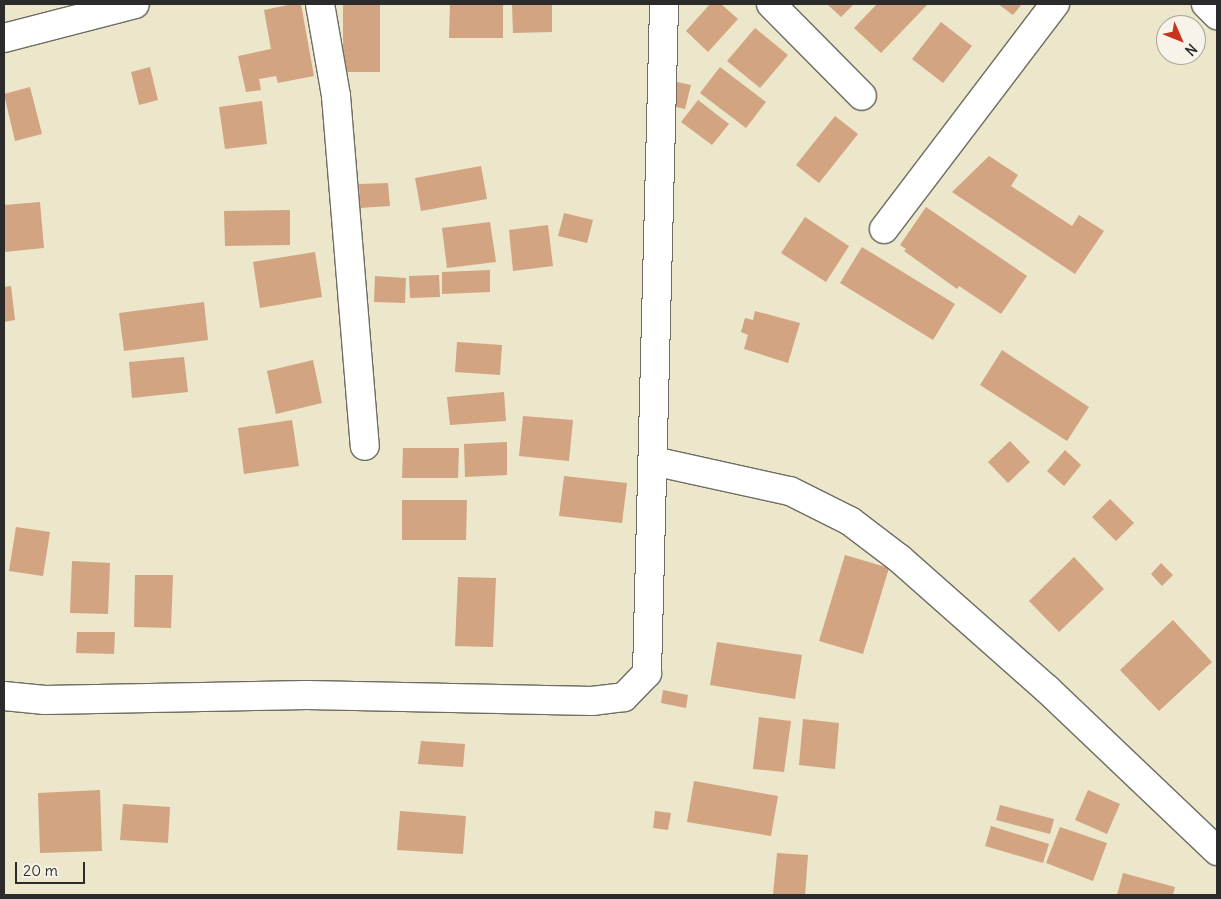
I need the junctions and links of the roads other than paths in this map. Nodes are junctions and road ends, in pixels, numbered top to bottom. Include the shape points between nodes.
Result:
1 (136, 4) edge
2 (320, 4) edge
3 (664, 4) edge
4 (771, 4) edge
5 (1055, 4) edge
6 (1206, 4) edge
7 (1217, 15) edge
8 (4, 38) edge
9 (862, 96) dead end
10 (884, 229) dead end
11 (365, 446) dead end
12 (653, 461) junction
13 (4, 696) edge
14 (1217, 851) edge

1 - 8 street
2 - 11 street via 336,96
3 - 12 street
4 - 9 street
5 - 10 street
6 - 7 street
12 - 13 street via 647,673 624,697 592,701 307,695 44,700
12 - 14 street via 790,491 850,521 900,559 1047,689

